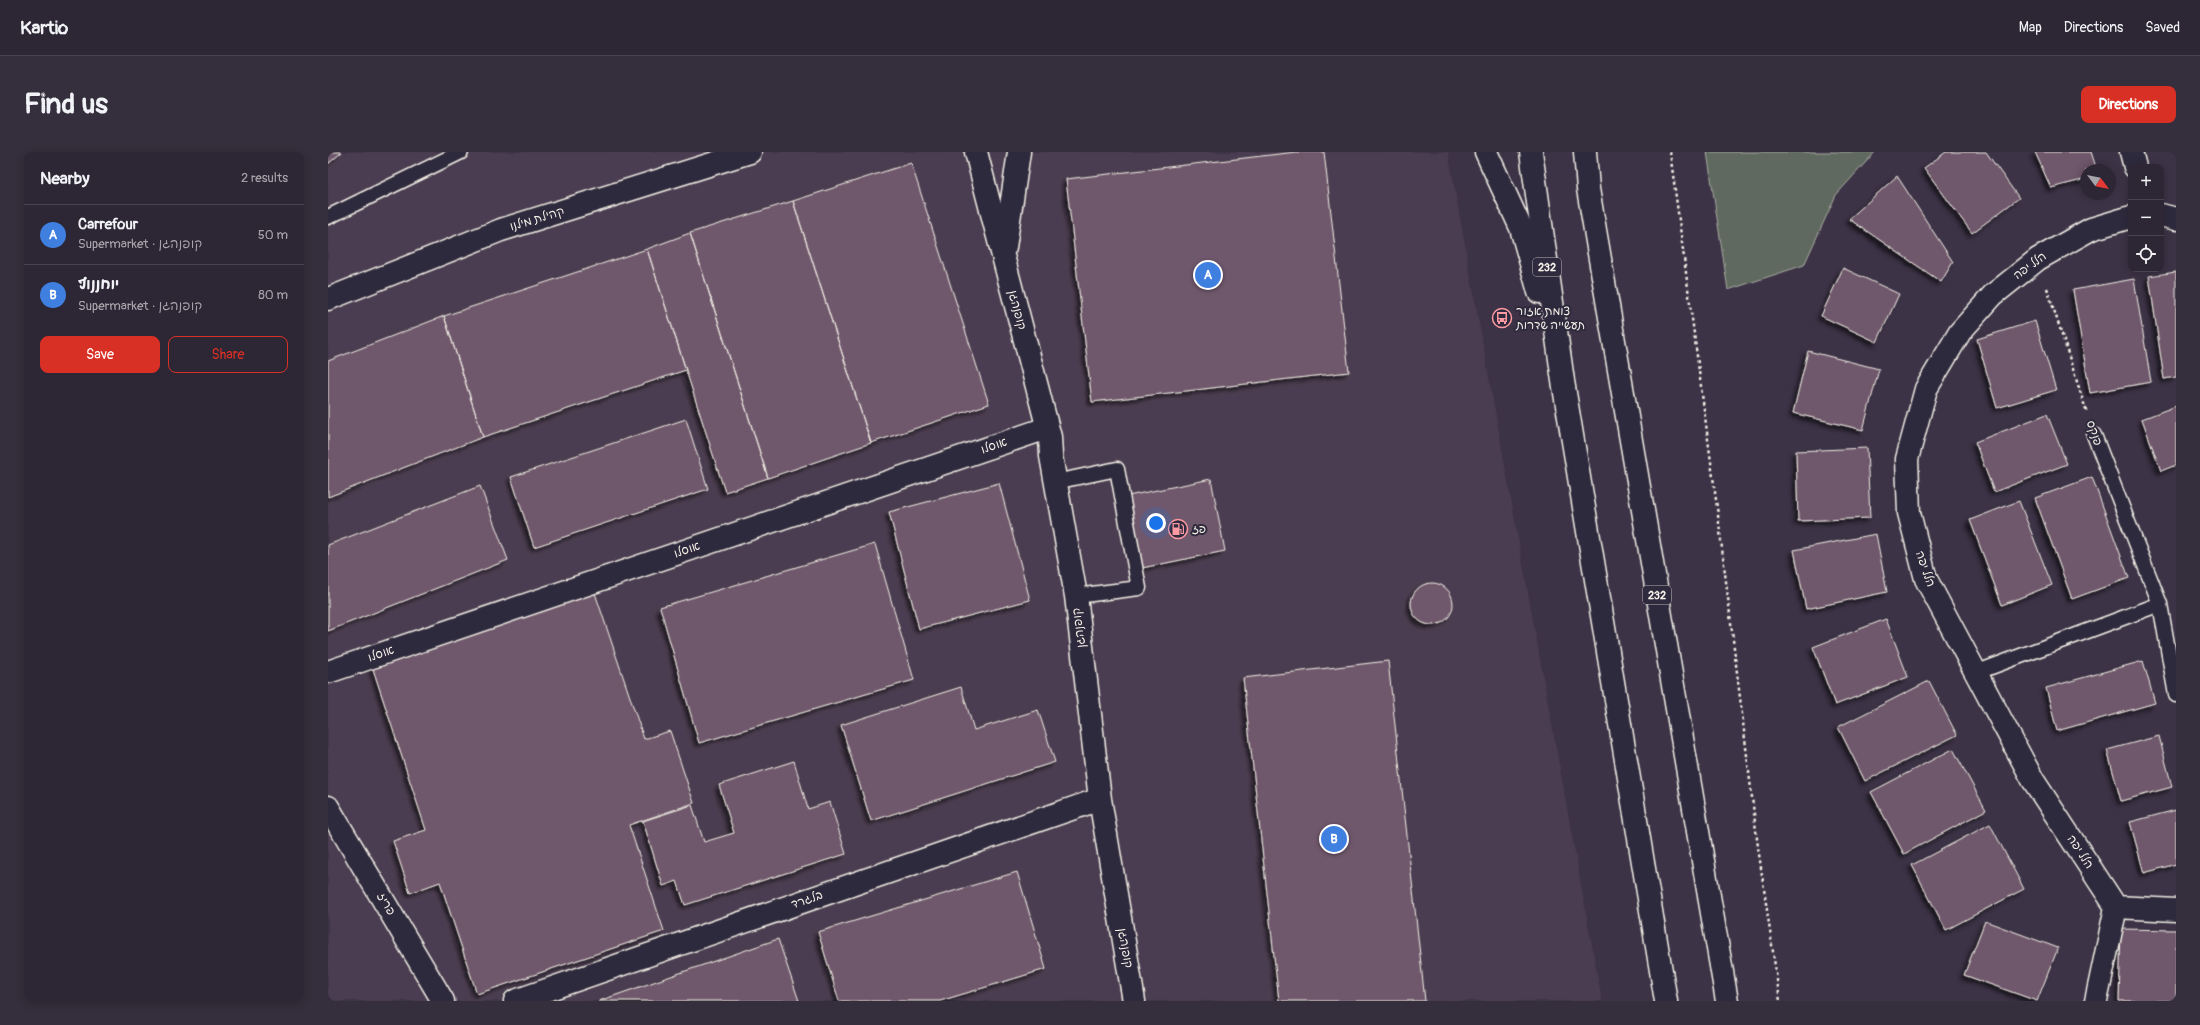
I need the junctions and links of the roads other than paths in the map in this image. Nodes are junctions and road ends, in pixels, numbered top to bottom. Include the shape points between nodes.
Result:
1 (462, 152) edge
2 (750, 152) edge
3 (976, 152) edge
4 (1019, 152) edge
5 (1486, 152) edge
6 (1531, 152) edge
7 (1585, 152) edge
8 (1592, 152) edge
9 (2131, 152) edge
10 (2134, 164) edge
11 (1588, 189) junction
12 (2164, 216) edge
13 (328, 217) edge
14 (2128, 218) edge
15 (2176, 219) edge
16 (1004, 258) junction
17 (328, 299) edge
18 (1563, 381) junction
19 (1047, 428) junction
20 (2094, 435) road end
21 (1055, 482) junction
22 (1076, 596) junction
23 (2160, 604) junction
24 (328, 672) edge
25 (1975, 672) junction
26 (2176, 695) edge
27 (1100, 799) junction
28 (328, 807) edge
29 (2116, 907) junction
30 (2176, 910) edge
31 (443, 1001) edge
32 (515, 1001) edge
33 (1134, 1001) edge
34 (1666, 1001) edge
35 (1727, 1001) edge
36 (2096, 1001) edge

1 - 13 lane
2 - 17 street, קהילת מילנו via 501,230
3 - 16 street, קופנהגן
4 - 16 street, קופנהגן
5 - 18 street via 1521,228
6 - 18 street, 232
7 - 11 street, 232
8 - 11 street
9 - 10 street
11 - 35 street, 232
12 - 15 street
14 - 25 street, הלל יפה via 2091,229 2038,259 1993,295 1960,332 1926,389 1907,459 1909,513 1926,579
16 - 19 street, קופנהגן
18 - 34 street, 232
19 - 21 street, קופנהגן
19 - 24 street, אוסלו
20 - 23 lane, פנקס
21 - 22 street, קופנהגן
21 - 22 lane via 1117,469 1139,588
22 - 27 street, קופנהגן
23 - 25 lane
23 - 26 lane, פנקס
25 - 29 street, הלל יפה via 2033,780
27 - 32 street, בלגרד
27 - 33 street, קופנהגן
28 - 31 street, פריז
29 - 30 street
29 - 36 street

